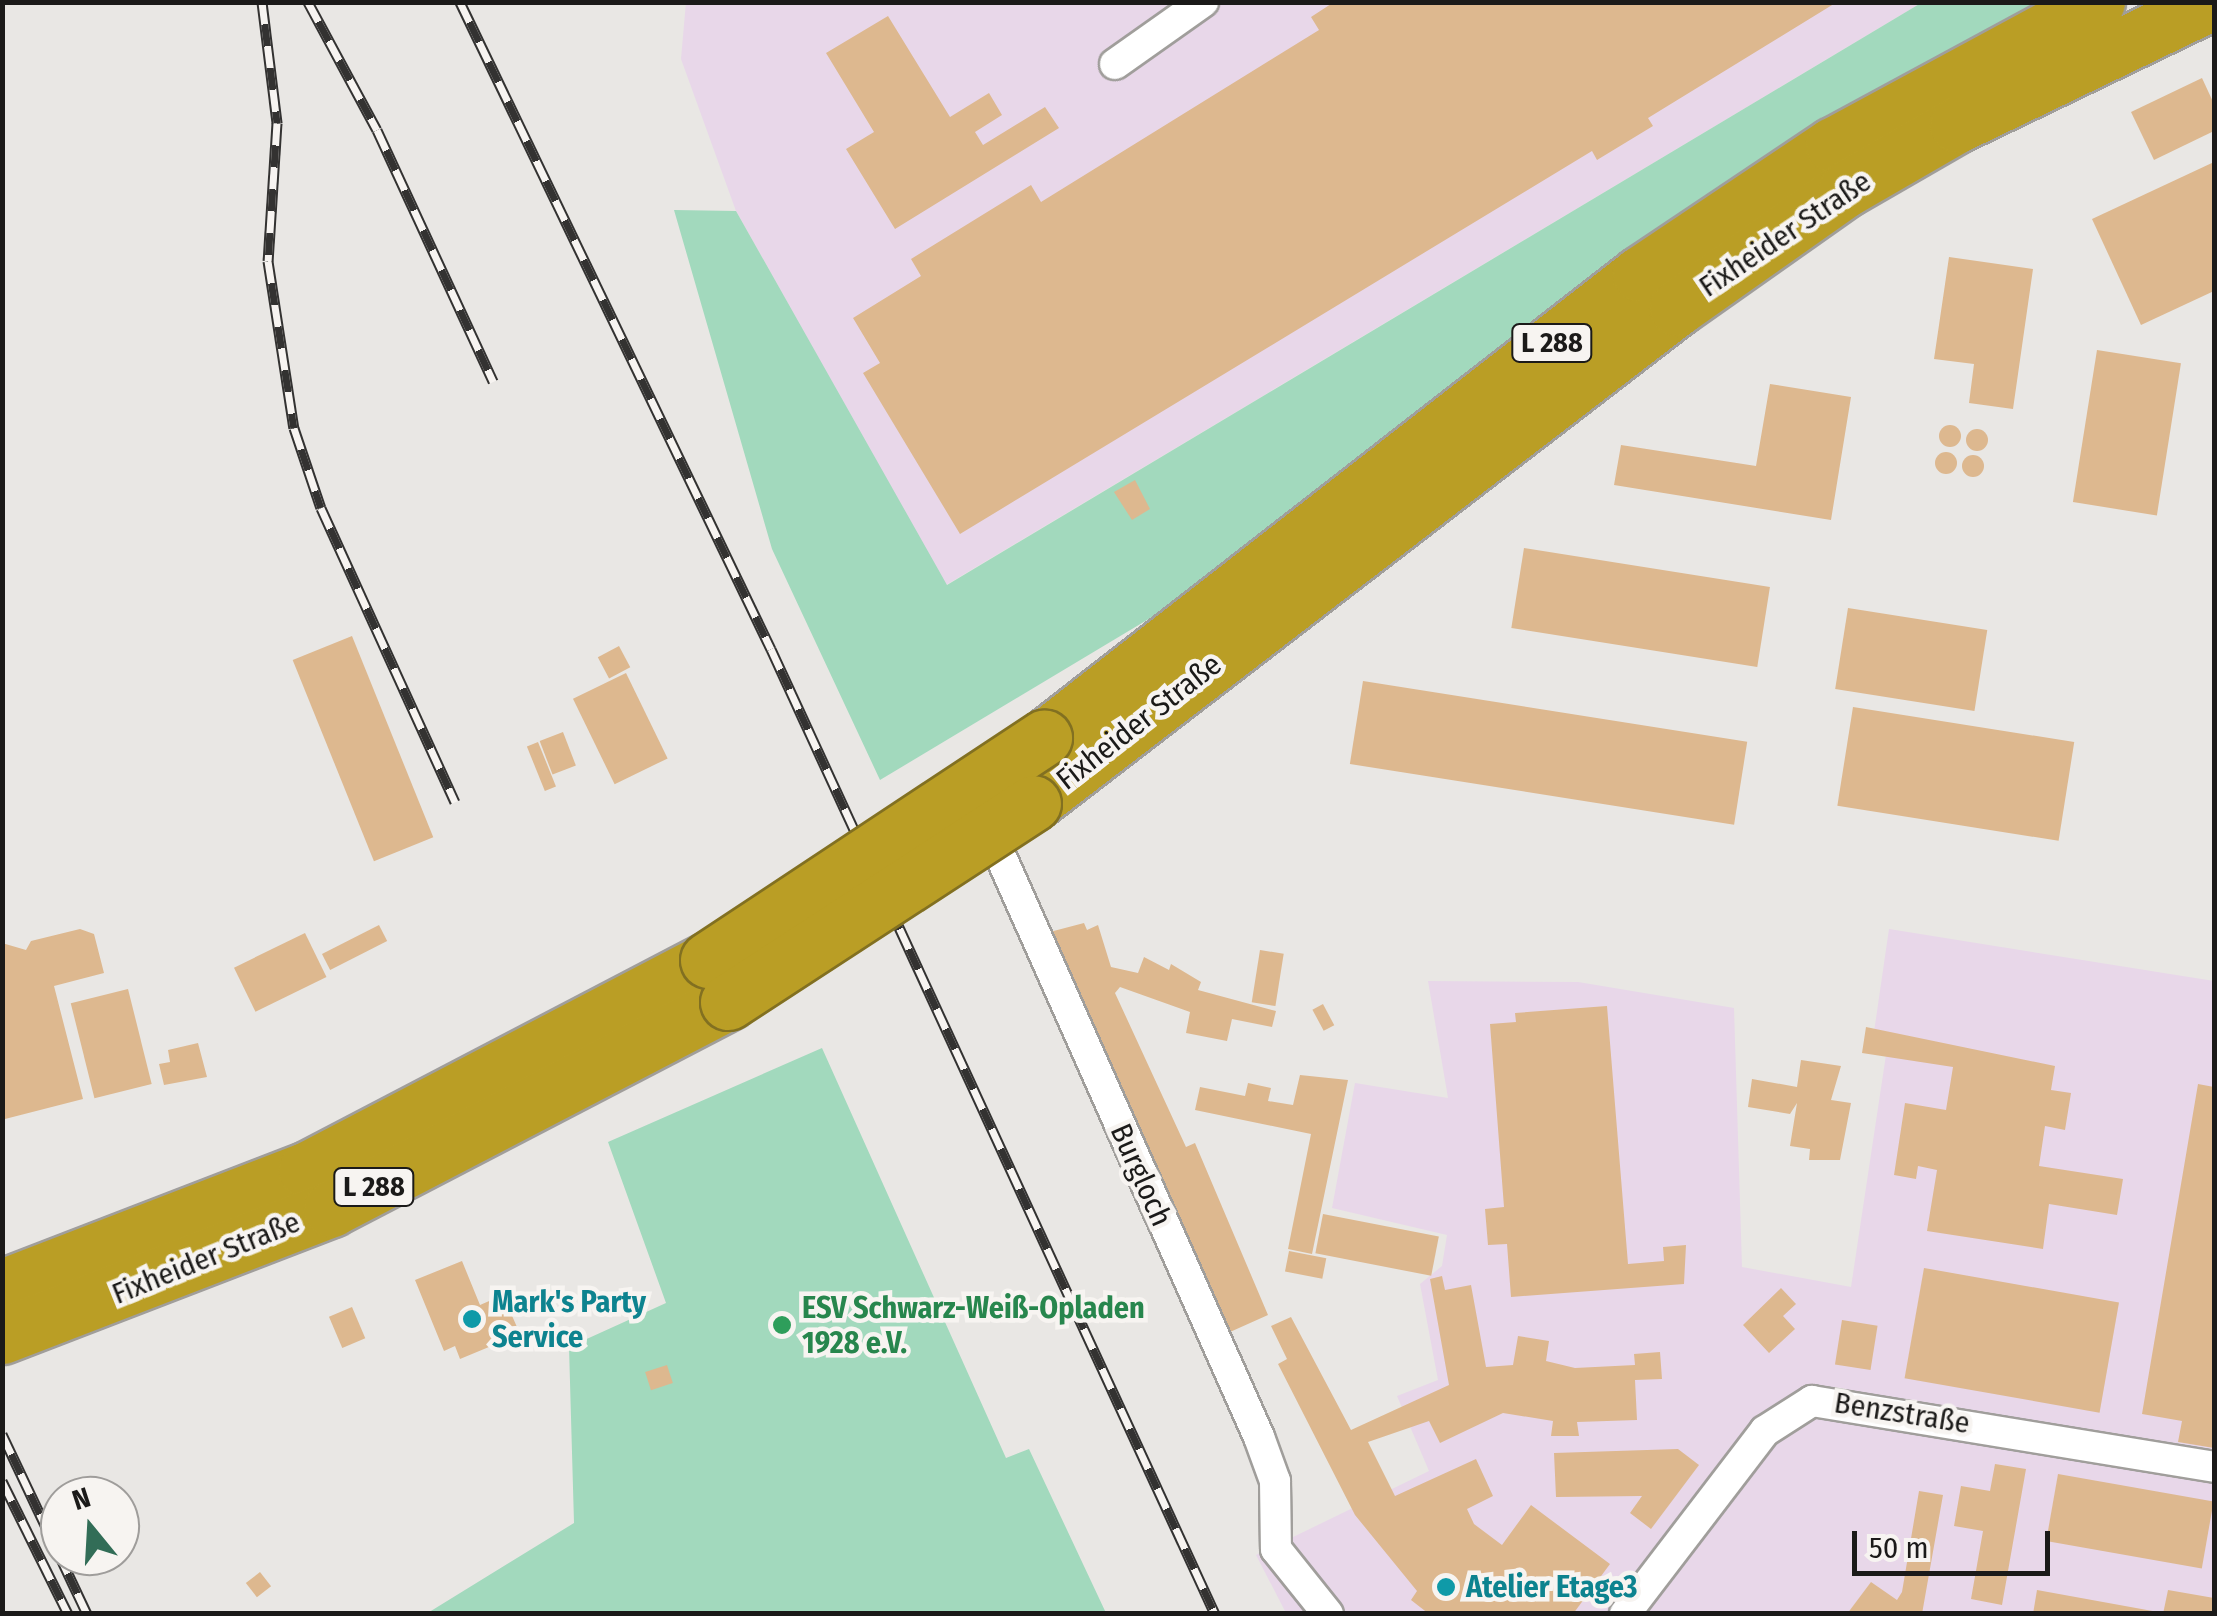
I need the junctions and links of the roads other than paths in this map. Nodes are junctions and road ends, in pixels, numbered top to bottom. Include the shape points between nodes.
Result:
1 (1203, 2) edge
2 (2097, 2) edge
3 (2214, 2) edge
4 (1116, 64) dead end
5 (979, 806) dead end
6 (718, 981) junction
7 (2, 1287) edge
8 (2, 1336) edge
9 (2214, 1466) edge
10 (1328, 1614) edge
11 (1625, 1614) edge

1 - 4 street
2 - 6 highway, Fixheider Straße / L 288, bridge via 1833,145 1640,274 1044,738
3 - 6 highway, Fixheider Straße / L 288, bridge via 1956,125 1846,189 1677,308 1034,803
5 - 10 street, Burgloch via 1259,1437 1275,1481 1276,1550
6 - 7 highway, Fixheider Straße / L 288 via 306,1170
6 - 8 highway, Fixheider Straße / L 288 via 331,1209
9 - 11 street, Benzstraße via 1812,1401 1765,1431

